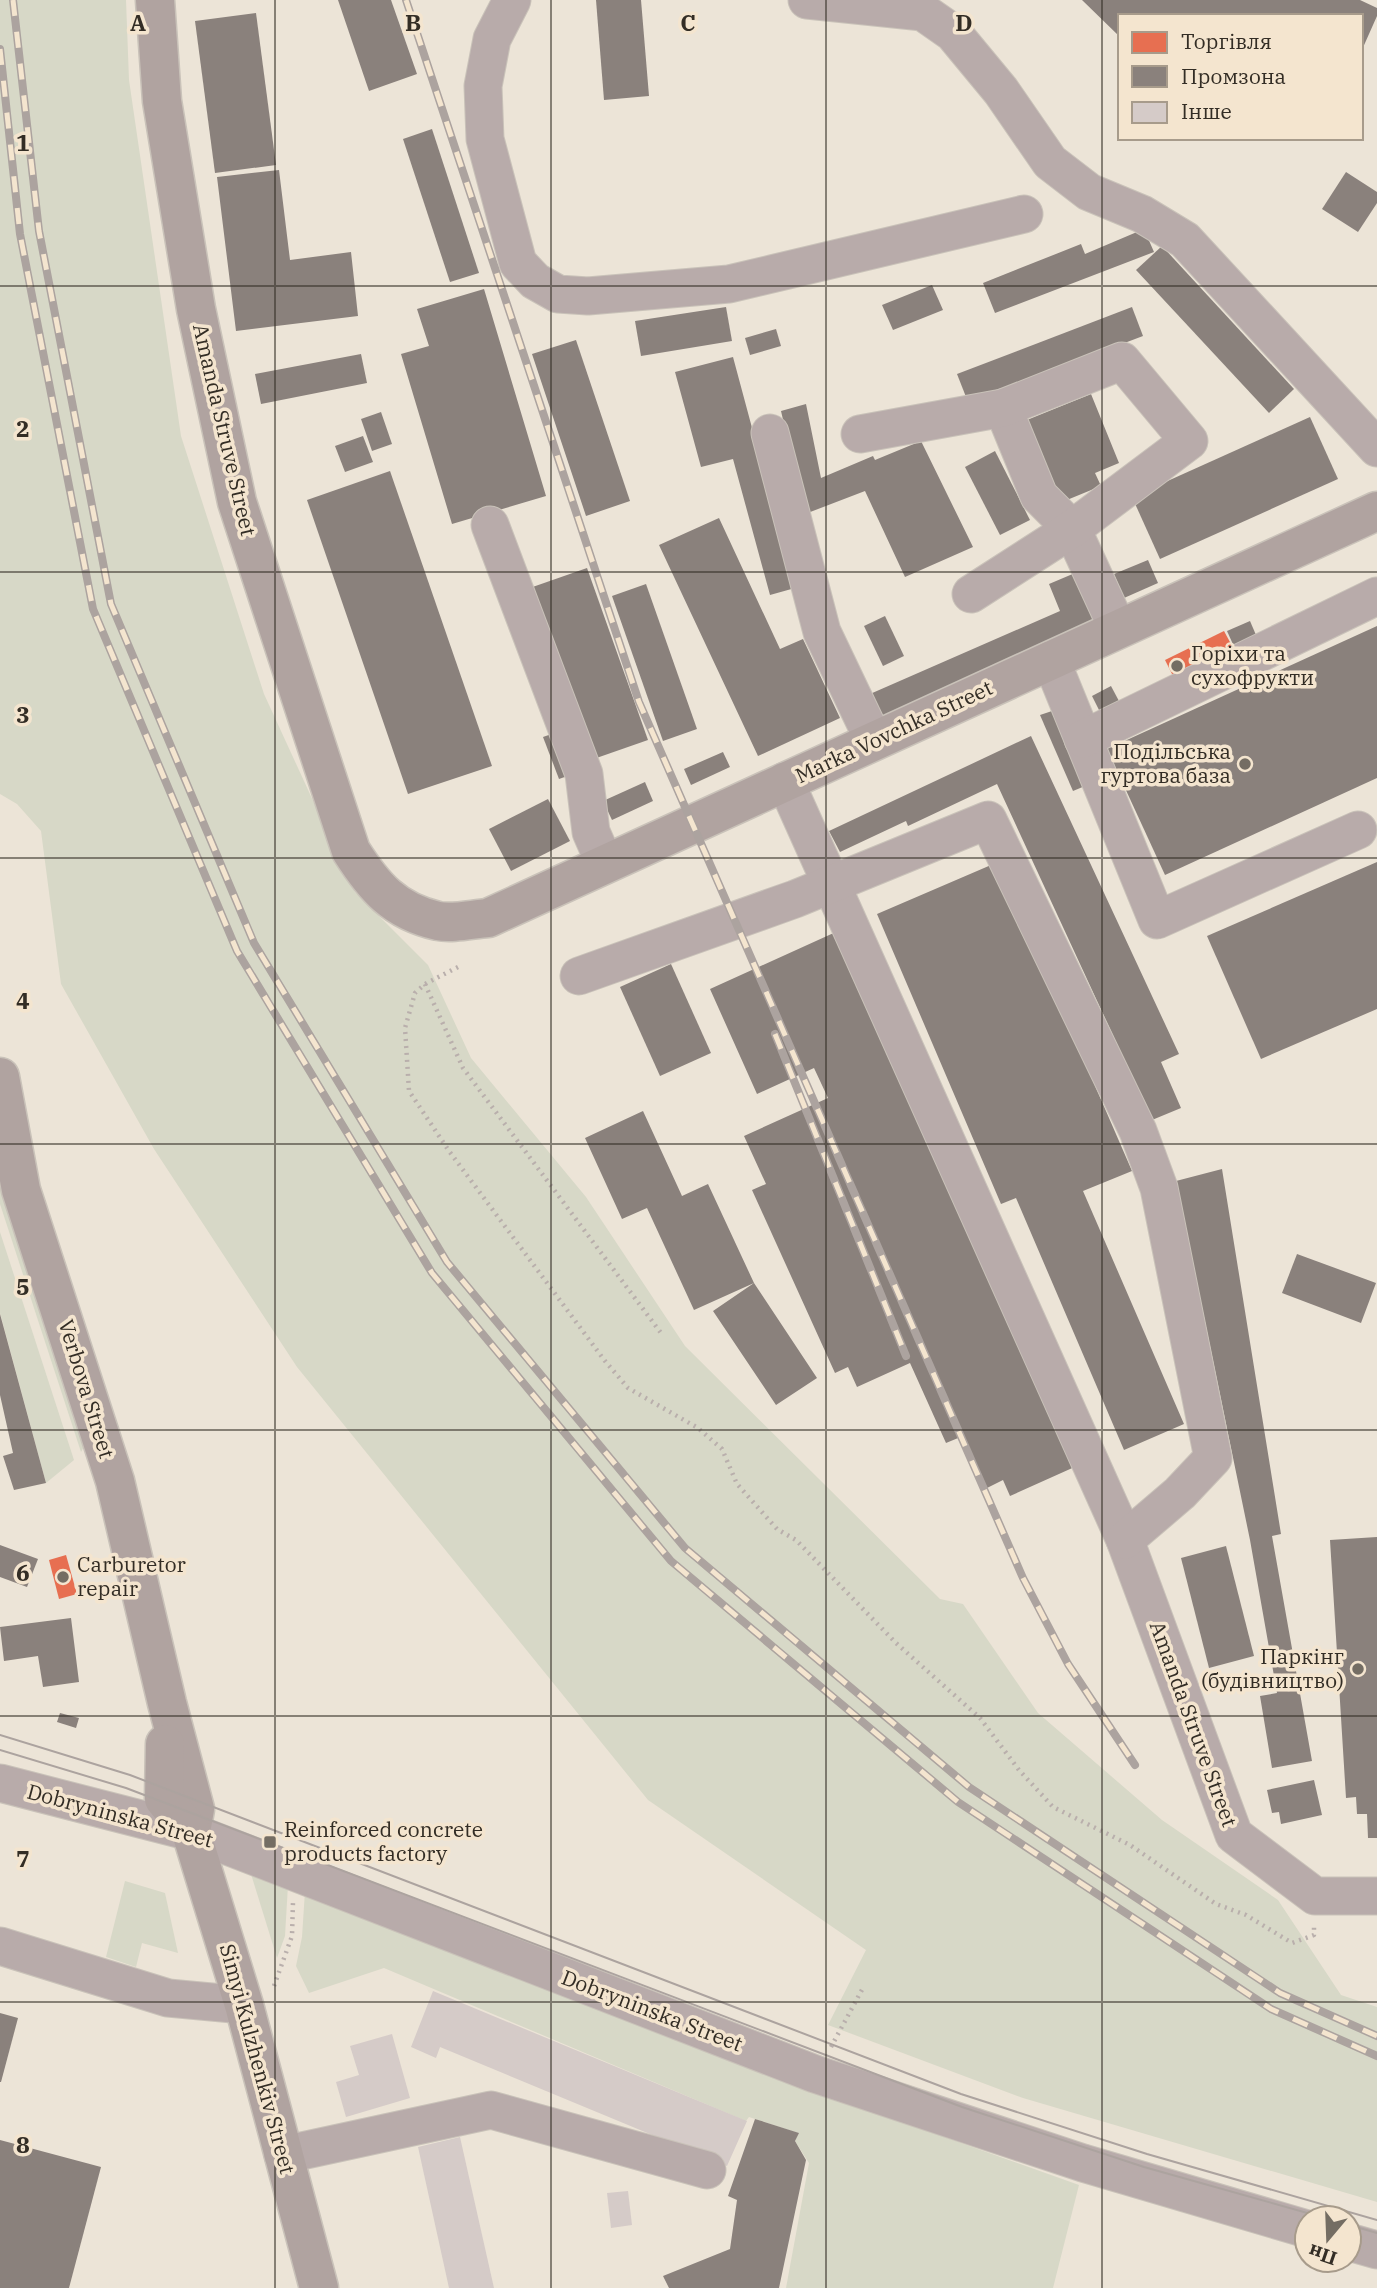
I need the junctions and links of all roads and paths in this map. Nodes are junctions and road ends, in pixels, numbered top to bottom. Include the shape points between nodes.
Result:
1 (155, 0) edge
2 (512, 0) edge
3 (807, 0) edge
4 (1024, 214) dead end
5 (1003, 408) junction
6 (770, 433) dead end
7 (860, 434) dead end
8 (1377, 448) edge
9 (1377, 511) edge
10 (490, 525) dead end
11 (1072, 529) junction
12 (971, 594) dead end
13 (1377, 596) edge
14 (1118, 629) junction
15 (1051, 660) junction
16 (1083, 739) junction
17 (874, 741) junction
18 (785, 781) junction
19 (1358, 830) dead end
20 (605, 864) junction
21 (831, 885) junction
22 (405, 908) joint
23 (458, 967) dead end
24 (579, 976) dead end
25 (425, 984) junction
26 (0, 1077) edge
27 (661, 1333) dead end
28 (1125, 1540) junction
29 (0, 1783) edge
30 (191, 1832) junction
31 (1315, 1896) junction
32 (1377, 1896) edge
33 (293, 1897) dead end
34 (0, 1946) edge
35 (864, 1986) dead end
36 (259, 1995) junction
37 (815, 2074) junction
38 (283, 2155) junction
39 (707, 2170) dead end
40 (1293, 2225) edge
41 (320, 2288) edge

1 - 22 main road, Amanda Struve Street via 162,101 194,296 237,502 351,851 374,887
2 - 4 street via 492,39 483,86 485,139 518,263 558,294 588,296 729,284
3 - 8 street via 923,12 953,33 1001,91 1050,162 1089,192 1142,214 1185,240
5 - 7 street
5 - 11 street via 1039,496
5 - 11 street via 1122,361 1189,441
6 - 17 street via 822,632
9 - 14 main road, Marka Vovchka Street
10 - 20 street via 584,774 591,832
11 - 12 street
11 - 14 street
13 - 16 street
14 - 15 main road, Marka Vovchka Street
15 - 16 street
15 - 17 main road, Marka Vovchka Street
16 - 19 street via 1157,920
17 - 18 main road, Marka Vovchka Street
18 - 20 main road, Marka Vovchka Street
18 - 21 street, Amanda Struve Street
20 - 22 main road, Marka Vovchka Street via 488,918 440,921
21 - 24 street
21 - 28 street, Amanda Struve Street
21 - 28 street via 988,820 1138,1131 1159,1188 1213,1458
23 - 25 path
25 - 27 path via 463,1068
25 - 31 path via 415,993 405,1028 409,1091 487,1203 628,1388 698,1428 722,1449 737,1484 777,1528 796,1540 896,1643 980,1718 1053,1807 1130,1845 1216,1904 1246,1915 1292,1943 1314,1935
26 - 30 main road, Verbova Street via 21,1190 115,1481 195,1810
28 - 31 street, Amanda Struve Street via 1234,1835
29 - 30 street, Dobryninska Street
30 - 36 main road, Simyi Kulzhenkiv Street
30 - 37 street, Dobryninska Street
31 - 32 street
33 - 36 path via 292,1936
34 - 36 street via 168,1997
35 - 37 path
36 - 38 main road, Simyi Kulzhenkiv Street
37 - 40 street, Dobryninska Street via 1083,2163
38 - 39 street via 491,2110
38 - 41 main road, Simyi Kulzhenkiv Street

